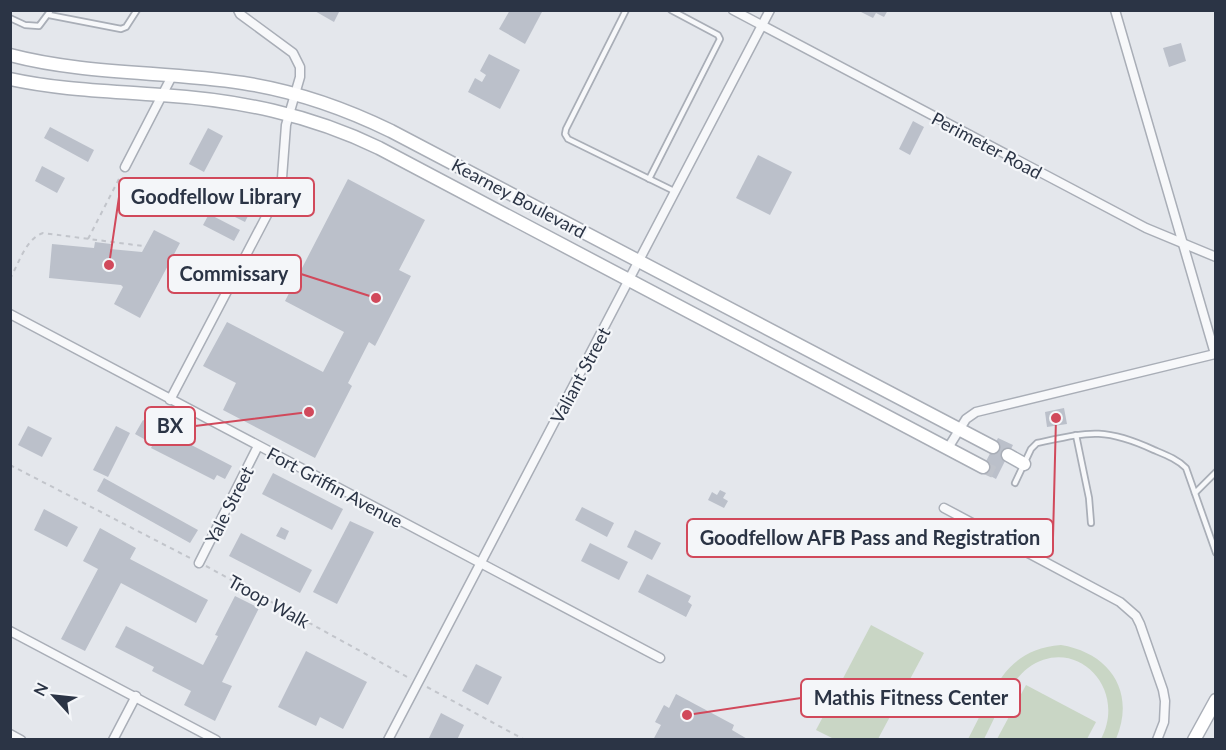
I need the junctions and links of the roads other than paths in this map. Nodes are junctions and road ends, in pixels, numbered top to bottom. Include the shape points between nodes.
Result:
1 (16, 10) edge
2 (137, 10) edge
3 (238, 10) edge
4 (626, 10) edge
5 (671, 10) edge
6 (733, 10) edge
7 (770, 10) edge
8 (1115, 10) edge
9 (50, 13) edge
10 (11, 18) edge
11 (762, 26) junction
12 (10, 55) edge
13 (172, 76) junction
14 (10, 79) edge
15 (295, 94) junction
16 (163, 95) junction
17 (288, 113) junction
18 (125, 167) road end
19 (649, 179) junction
20 (676, 192) junction
21 (1185, 246) junction
22 (1215, 257) edge
23 (639, 262) junction
24 (629, 281) junction
25 (10, 314) edge
26 (170, 400) junction
27 (959, 429) junction
28 (1076, 435) junction
29 (258, 446) junction
30 (993, 447) dead end
31 (948, 448) junction
32 (1008, 455) dead end
33 (1024, 464) junction
34 (983, 467) tunnel mouth
35 (1215, 472) edge
36 (1015, 483) dead end
37 (1195, 493) junction
38 (944, 508) dead end
39 (1091, 524) dead end
40 (1215, 553) edge
41 (199, 563) road end
42 (480, 563) junction
43 (10, 631) edge
44 (660, 658) dead end
45 (136, 696) junction
46 (1215, 700) edge
47 (10, 734) edge
48 (21, 740) edge
49 (113, 740) edge
50 (216, 740) edge
51 (388, 740) edge
52 (1157, 740) edge
53 (1194, 740) edge

1 - 10 lane
2 - 9 lane via 121,29
3 - 15 street via 298,60 300,77
4 - 19 lane via 565,134
5 - 19 lane via 720,39
6 - 11 street, Perimeter Road
7 - 11 street, Valiant Street
8 - 21 street
9 - 10 lane via 39,26
11 - 20 street, Valiant Street
11 - 21 street, Perimeter Road
12 - 13 street, Kearney Boulevard via 66,67
13 - 15 street, Kearney Boulevard via 244,83
13 - 16 street
14 - 16 street, Kearney Boulevard
15 - 17 street
15 - 23 street, Kearney Boulevard via 348,111 391,131
16 - 17 street, Kearney Boulevard
16 - 18 street
17 - 24 street, Kearney Boulevard via 369,143
17 - 26 street via 278,194
19 - 20 lane
20 - 23 street, Valiant Street
21 - 22 street, Perimeter Road
21 - 27 street via 1215,354 976,412
23 - 24 street, Valiant Street
23 - 27 street, Kearney Boulevard
24 - 31 street, Kearney Boulevard
24 - 42 street, Valiant Street
25 - 26 street, Fort Griffin Avenue
26 - 29 street, Fort Griffin Avenue
27 - 30 street, Kearney Boulevard
27 - 31 street
28 - 33 lane via 1037,443
28 - 37 lane via 1109,433 1179,461 1186,468
28 - 39 lane
29 - 41 street, Yale Street
29 - 42 street, Fort Griffin Avenue
31 - 34 street, Kearney Boulevard
32 - 33 street
33 - 36 lane
35 - 37 lane
37 - 40 lane
38 - 52 street via 1130,609 1143,632 1165,700 1164,722
42 - 44 street, Fort Griffin Avenue
42 - 51 street, Valiant Street
43 - 45 street
45 - 49 street
45 - 50 street
46 - 53 street
47 - 48 street

